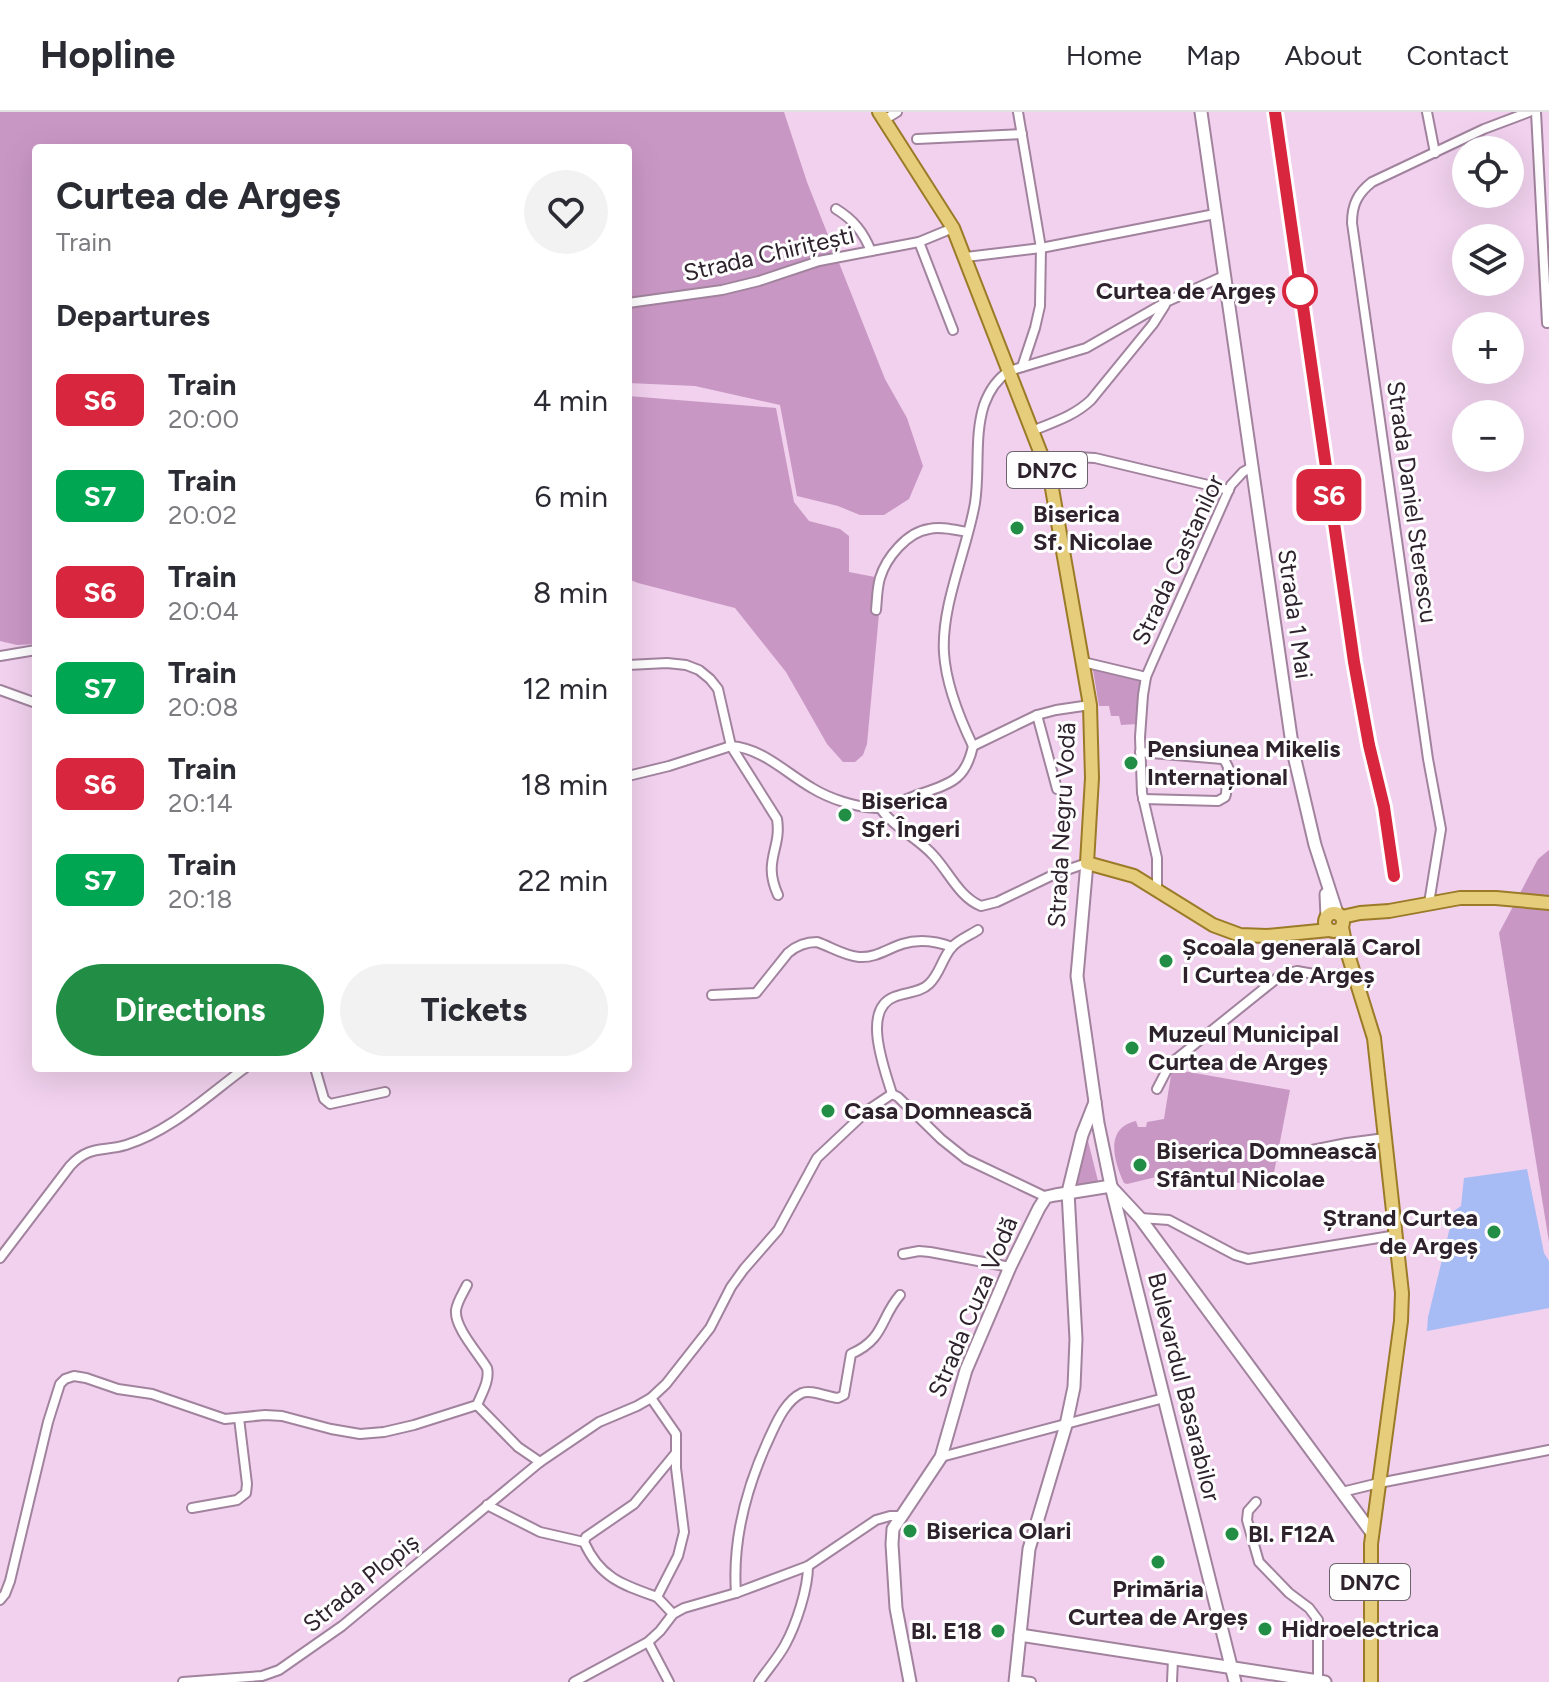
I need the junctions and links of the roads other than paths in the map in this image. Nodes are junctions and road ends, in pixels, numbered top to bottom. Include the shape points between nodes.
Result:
1 (897, 112) edge
2 (1018, 112) edge
3 (1201, 112) edge
4 (1427, 112) edge
5 (1529, 112) edge
6 (1536, 112) edge
7 (881, 116) edge
8 (1022, 134) junction
9 (917, 139) dead end
10 (1435, 153) junction
11 (836, 209) dead end
12 (1215, 214) junction
13 (953, 228) junction
14 (919, 242) junction
15 (1041, 248) junction
16 (871, 251) junction
17 (966, 257) junction
18 (1224, 276) junction
19 (1168, 301) junction
20 (632, 302) edge
21 (1144, 315) junction
22 (1547, 323) edge
23 (1153, 324) junction
24 (953, 330) dead end
25 (1015, 369) junction
26 (1032, 431) junction
27 (1044, 459) junction
28 (1252, 467) junction
29 (1229, 490) junction
30 (967, 532) junction
31 (876, 610) dead end
32 (32, 651) edge
33 (0, 656) edge
34 (1083, 662) junction
35 (632, 665) edge
36 (1146, 677) junction
37 (0, 690) edge
38 (32, 702) edge
39 (1090, 705) junction
40 (1037, 715) junction
41 (731, 746) junction
42 (973, 746) junction
43 (1140, 752) junction
44 (632, 775) edge
45 (1057, 789) dead end
46 (1143, 799) junction
47 (880, 808) junction
48 (1087, 863) junction
49 (1157, 889) junction
50 (778, 895) dead end
51 (1429, 903) junction
52 (1549, 903) edge
53 (1335, 923) junction
54 (978, 930) dead end
55 (952, 947) junction
56 (1355, 973) junction
57 (712, 995) dead end
58 (240, 1072) edge
59 (316, 1072) edge
60 (1157, 1089) dead end
61 (385, 1092) dead end
62 (892, 1094) junction
63 (1095, 1102) junction
64 (1385, 1138) junction
65 (1302, 1152) dead end
66 (1111, 1186) junction
67 (1068, 1192) junction
68 (1046, 1197) junction
69 (1140, 1218) junction
70 (1397, 1235) junction
71 (903, 1254) dead end
72 (0, 1258) edge
73 (1010, 1267) junction
74 (467, 1285) dead end
75 (900, 1295) dead end
76 (651, 1398) junction
77 (1164, 1398) junction
78 (477, 1405) junction
79 (239, 1418) junction
80 (1066, 1425) junction
81 (1549, 1450) edge
82 (676, 1453) junction
83 (941, 1457) junction
84 (540, 1462) junction
85 (1379, 1483) junction
86 (1342, 1492) junction
87 (1256, 1502) dead end
88 (487, 1505) junction
89 (192, 1508) dead end
90 (900, 1516) junction
91 (1372, 1533) junction
92 (584, 1542) junction
93 (808, 1566) junction
94 (736, 1593) junction
95 (657, 1597) junction
96 (0, 1600) edge
97 (673, 1614) junction
98 (1020, 1635) junction
99 (648, 1642) junction
100 (1173, 1659) junction
101 (1231, 1667) junction
102 (590, 1678) edge
103 (1015, 1681) edge
104 (1318, 1681) edge
105 (183, 1682) edge
106 (574, 1682) edge
107 (669, 1682) edge
108 (759, 1682) edge
109 (910, 1682) edge
110 (1031, 1682) edge
111 (1172, 1682) edge
112 (1235, 1682) edge
113 (1325, 1682) edge
114 (1371, 1682) edge

1 - 7 street
2 - 8 street
3 - 12 main road, Strada 1 Mai
4 - 10 street
5 - 10 street, Strada Daniel Sterescu
6 - 22 street
7 - 13 main road, Strada Negru Vodă / DN7C
8 - 9 street
8 - 15 street
10 - 51 street, Strada Daniel Sterescu via 1372,182 1356,198 1352,211 1441,829
11 - 16 street, Strada Chirițești via 860,228
12 - 15 street
12 - 18 main road, Strada 1 Mai
13 - 14 street, Strada Chirițești
13 - 17 main road, Strada Negru Vodă / DN7C
14 - 16 street, Strada Chirițești
14 - 24 street
15 - 17 street
15 - 25 street via 1040,306
16 - 20 street, Strada Chirițești via 722,290
17 - 25 main road, Strada Negru Vodă / DN7C
18 - 19 street
18 - 28 main road, Strada 1 Mai
19 - 21 street
19 - 23 street
21 - 23 street
21 - 25 street via 1086,348
23 - 26 street via 1080,410
25 - 26 main road, Strada Negru Vodă / DN7C
25 - 30 street via 1000,377 983,409 975,503
26 - 27 main road, Strada Negru Vodă / DN7C
27 - 29 street via 1095,458
27 - 34 main road, Strada Negru Vodă / DN7C
28 - 29 street, Strada Castanilor
28 - 53 main road, Strada 1 Mai via 1297,775
29 - 36 street, Strada Castanilor
30 - 31 street via 927,529 903,544 881,575
30 - 42 street via 948,610 944,653 952,696
32 - 33 street
34 - 36 street
34 - 39 main road, Strada Negru Vodă / DN7C
35 - 41 street via 686,665 710,679 718,689
36 - 43 street, Strada Castanilor
37 - 38 street
39 - 40 street
39 - 48 main road, Strada Negru Vodă / DN7C
40 - 42 street
40 - 45 street, Strada Negru Vodă
41 - 44 street
41 - 47 street via 752,750 825,795
41 - 50 street via 777,819 771,871
42 - 47 street via 966,768 955,780
43 - 46 street, Strada Castanilor
43 - 46 street via 1222,759 1228,767 1222,799
46 - 49 street, Strada Castanilor via 1157,858
47 - 48 street via 981,906
48 - 49 main road via 1134,876
48 - 63 main road, Strada Negru Vodă via 1077,976
49 - 53 main road via 1213,925 1251,936
51 - 52 main road via 1460,898
51 - 53 main road
53 - 56 main road, DN7C
54 - 55 street
55 - 57 street via 918,941 858,957 811,942 788,953 756,993
55 - 62 street via 929,985 892,997 880,1010 876,1028
56 - 60 street via 1281,975 1170,1064
56 - 64 main road, DN7C via 1374,1038
58 - 72 street via 164,1127 128,1144 82,1154
59 - 61 street via 330,1104
62 - 68 street via 966,1159
62 - 76 street, Strada Plopiș via 817,1158 778,1230 731,1287 710,1328
63 - 66 main road, Bulevardul Basarabilor
63 - 67 main road
64 - 65 street
64 - 70 main road, DN7C
66 - 67 main road, Strada Cuza Vodă
66 - 69 main road
66 - 77 main road, Bulevardul Basarabilor
67 - 68 main road, Strada Cuza Vodă
67 - 80 main road via 1077,1357
68 - 73 main road, Strada Cuza Vodă
69 - 70 street via 1169,1220 1248,1259
69 - 86 main road
70 - 85 main road, DN7C via 1402,1307
71 - 73 street via 930,1252
73 - 83 main road, Strada Cuza Vodă via 961,1383
74 - 78 street via 456,1315 489,1372
75 - 94 street via 881,1329 851,1354 844,1395 803,1393 774,1427 749,1485 740,1524
76 - 82 street via 676,1434
76 - 84 street, Strada Plopiș via 599,1422
77 - 80 street
77 - 101 main road, Bulevardul Basarabilor
78 - 79 street via 414,1425 360,1434 282,1416
78 - 84 street
79 - 89 street via 246,1493 237,1500
79 - 96 street via 225,1419 86,1378 65,1379 48,1422 12,1572
80 - 83 street
80 - 98 main road via 1029,1549
81 - 85 street
82 - 92 street via 634,1504
82 - 95 street via 684,1539
83 - 90 main road, Strada Cuza Vodă
84 - 88 street, Strada Plopiș
85 - 86 street
85 - 91 main road, DN7C
86 - 91 main road
87 - 104 street via 1247,1520 1259,1562 1318,1620
88 - 92 street via 540,1532
88 - 105 street, Strada Plopiș via 351,1620 279,1670
90 - 93 street via 876,1520
90 - 109 main road, Strada Cuza Vodă via 892,1536 893,1580
91 - 114 main road, DN7C
92 - 95 street via 613,1579
93 - 94 street
93 - 108 street via 785,1645
94 - 97 street
95 - 97 street
97 - 99 street
98 - 100 main road
98 - 103 main road
99 - 102 street
99 - 107 street
100 - 101 main road
100 - 111 street
101 - 104 main road
101 - 112 main road, Bulevardul Basarabilor
102 - 106 street
103 - 110 street
104 - 113 main road

